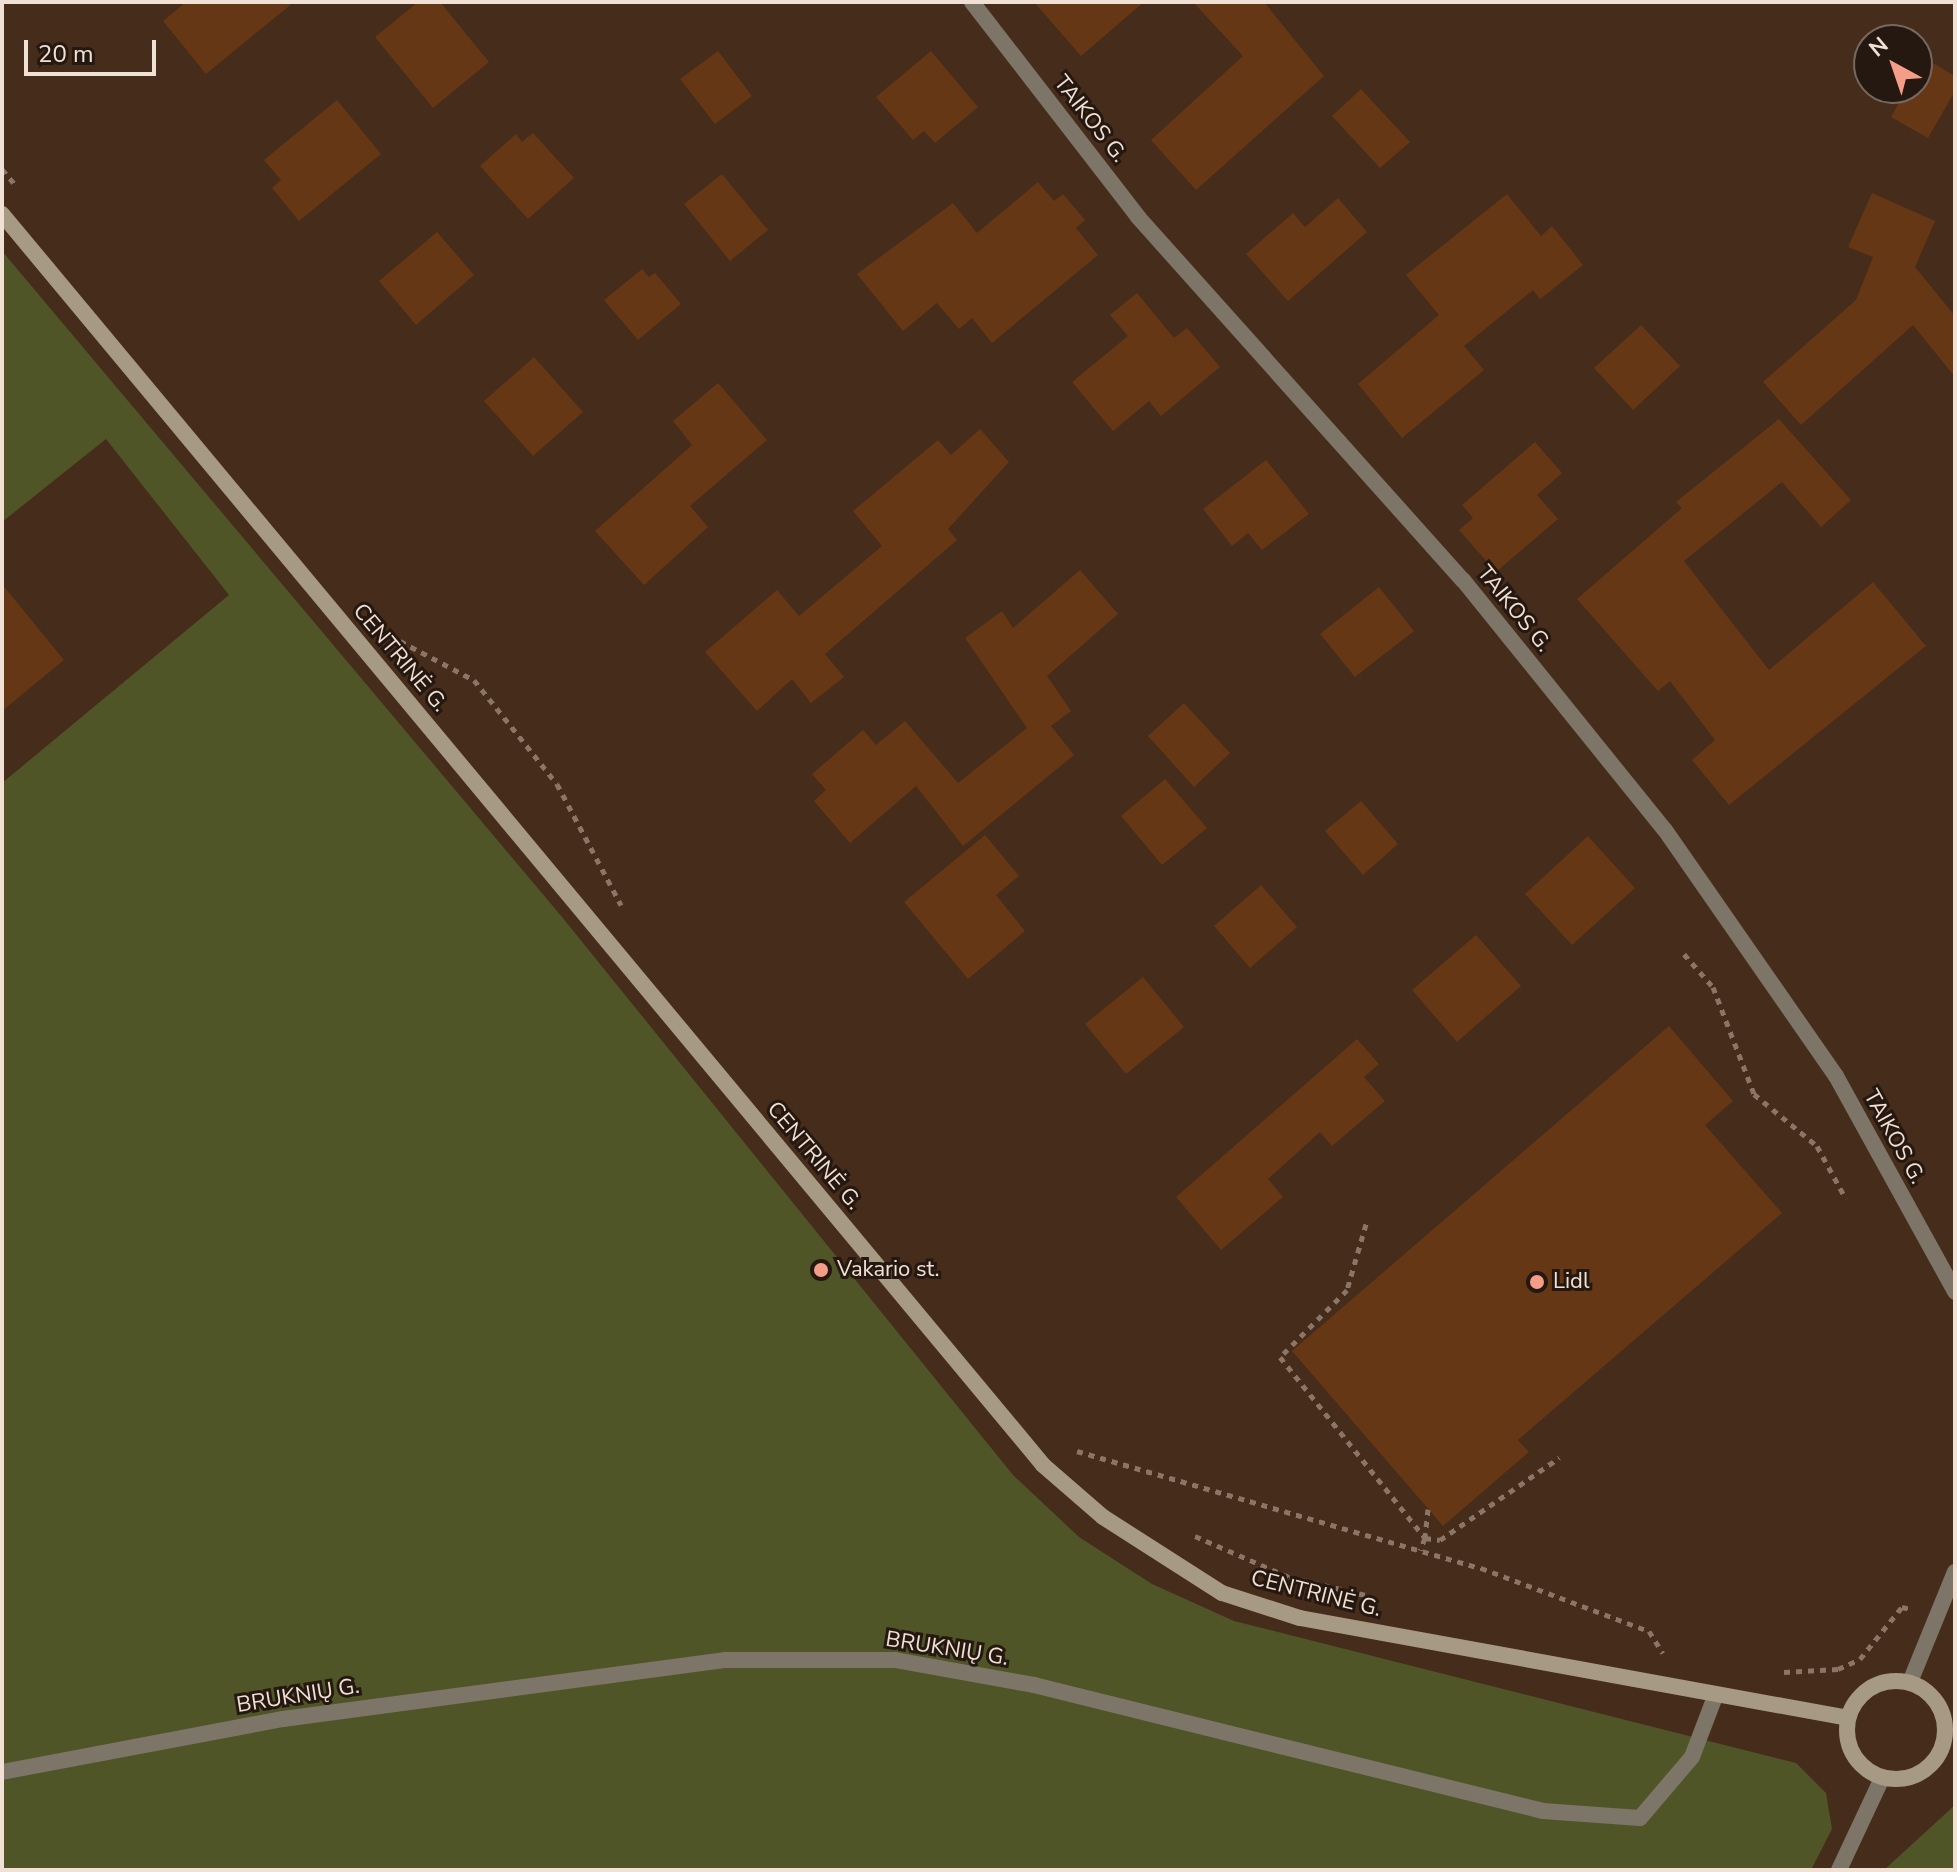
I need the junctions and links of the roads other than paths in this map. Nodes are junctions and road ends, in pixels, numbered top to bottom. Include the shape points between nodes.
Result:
1 (972, 2) edge
2 (2, 214) edge
3 (1955, 1292) edge
4 (1955, 1572) edge
5 (1910, 1682) junction
6 (1714, 1699) junction
7 (1848, 1718) junction
8 (1949, 1748) edge
9 (2, 1772) edge
10 (1882, 1778) junction
11 (1839, 1870) edge

1 - 3 street, TAIKOS G. via 1138,217 1463,580 1665,830 1836,1076
2 - 6 main road, CENTRINĖ G. via 1043,1465 1091,1507 1222,1593 1300,1618
4 - 5 street
5 - 7 main road via 1868,1690
5 - 8 main road via 1943,1711
6 - 7 main road, CENTRINĖ G.
6 - 9 street, BRUKNIŲ G. via 1692,1757 1640,1818 1543,1811 1034,1685 895,1660 726,1660 283,1719
7 - 10 main road via 1850,1749
8 - 10 main road via 1925,1771
10 - 11 street

